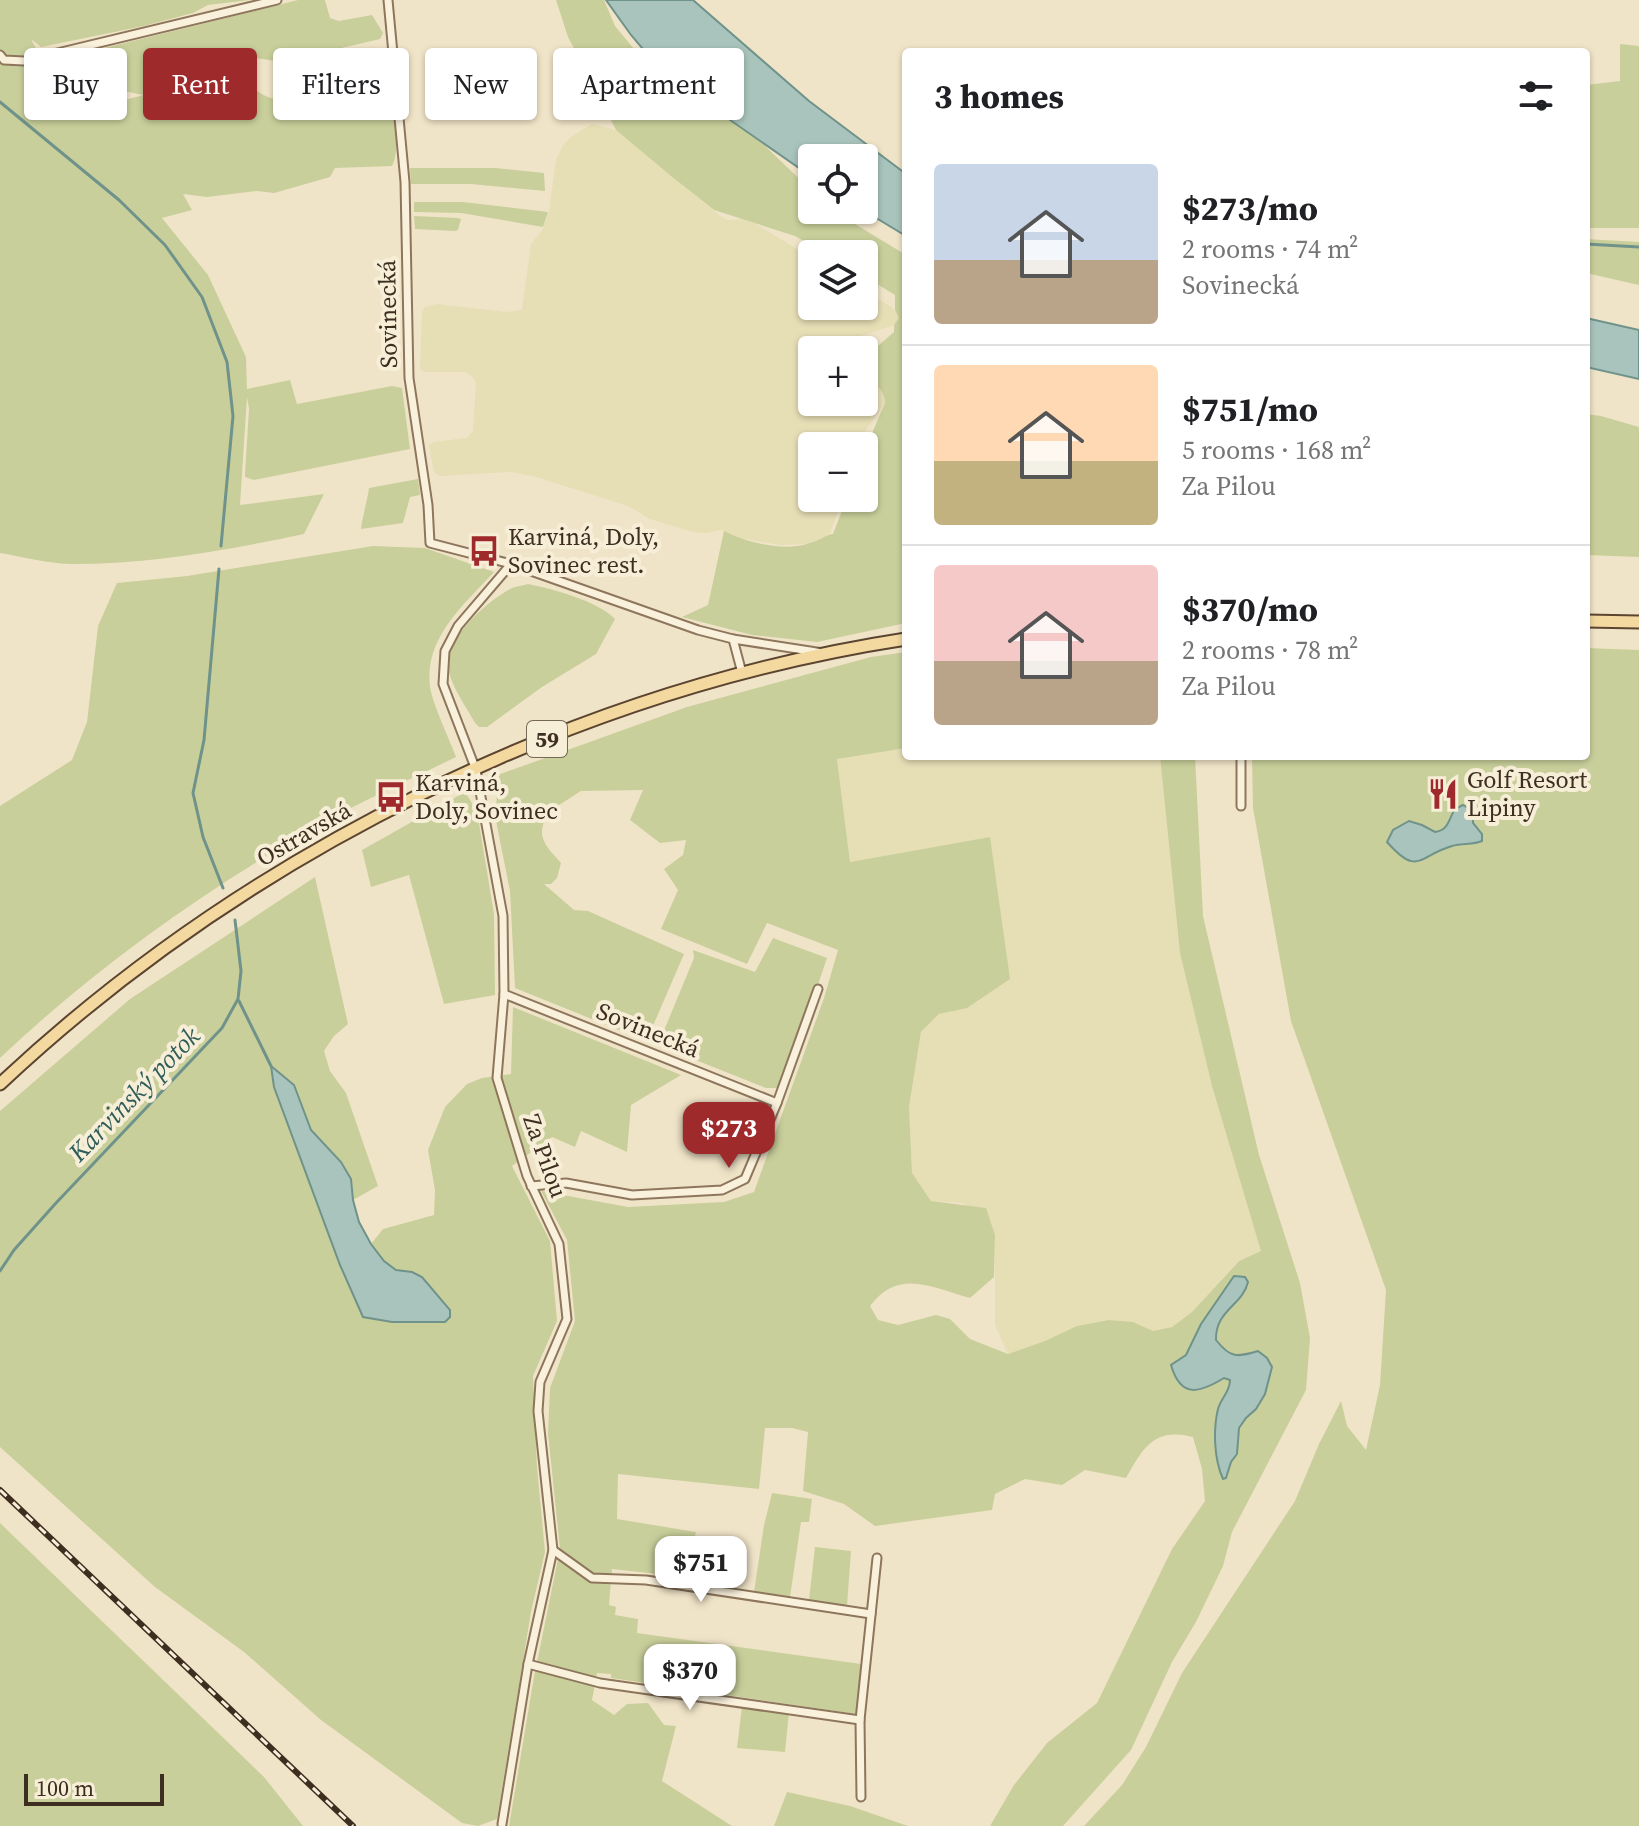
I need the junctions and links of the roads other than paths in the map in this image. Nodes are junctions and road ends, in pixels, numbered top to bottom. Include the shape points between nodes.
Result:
1 (277, 0) edge
2 (388, 0) edge
3 (0, 55) edge
4 (511, 564) junction
5 (1590, 621) edge
6 (1639, 622) edge
7 (733, 639) junction
8 (902, 640) edge
9 (826, 653) junction
10 (742, 673) junction
11 (1241, 760) edge
12 (476, 770) junction
13 (1241, 806) dead end
14 (818, 989) dead end
15 (504, 994) junction
16 (0, 1084) edge
17 (777, 1103) junction
18 (531, 1186) junction
19 (553, 1550) junction
20 (877, 1558) dead end
21 (871, 1614) junction
22 (528, 1664) junction
23 (860, 1720) junction
24 (861, 1797) dead end
25 (502, 1824) edge

1 - 3 street via 24,61
2 - 4 street, Sovinecká via 405,182 409,378 430,543
4 - 7 street, Sovinecká
4 - 12 street via 458,626 445,651 443,684
5 - 6 main road
7 - 9 street, Sovinecká
7 - 10 street
8 - 9 main road, Ostravská / 59
9 - 10 main road, Ostravská / 59
10 - 12 main road, Ostravská / 59 via 622,711
11 - 13 street
12 - 15 street, Za Pilou via 503,916
12 - 16 main road, Ostravská / 59 via 386,812 217,912 122,982
14 - 17 street
15 - 17 street, Sovinecká
15 - 18 street, Za Pilou via 497,1078
17 - 18 street via 745,1179 722,1190 632,1195 566,1183
18 - 19 street, Za Pilou via 559,1244 567,1319 540,1382 538,1411
19 - 21 street via 592,1578 646,1580
19 - 22 street, Za Pilou
20 - 21 street
21 - 23 street
22 - 23 street via 600,1683
22 - 25 street, Za Pilou
23 - 24 street

